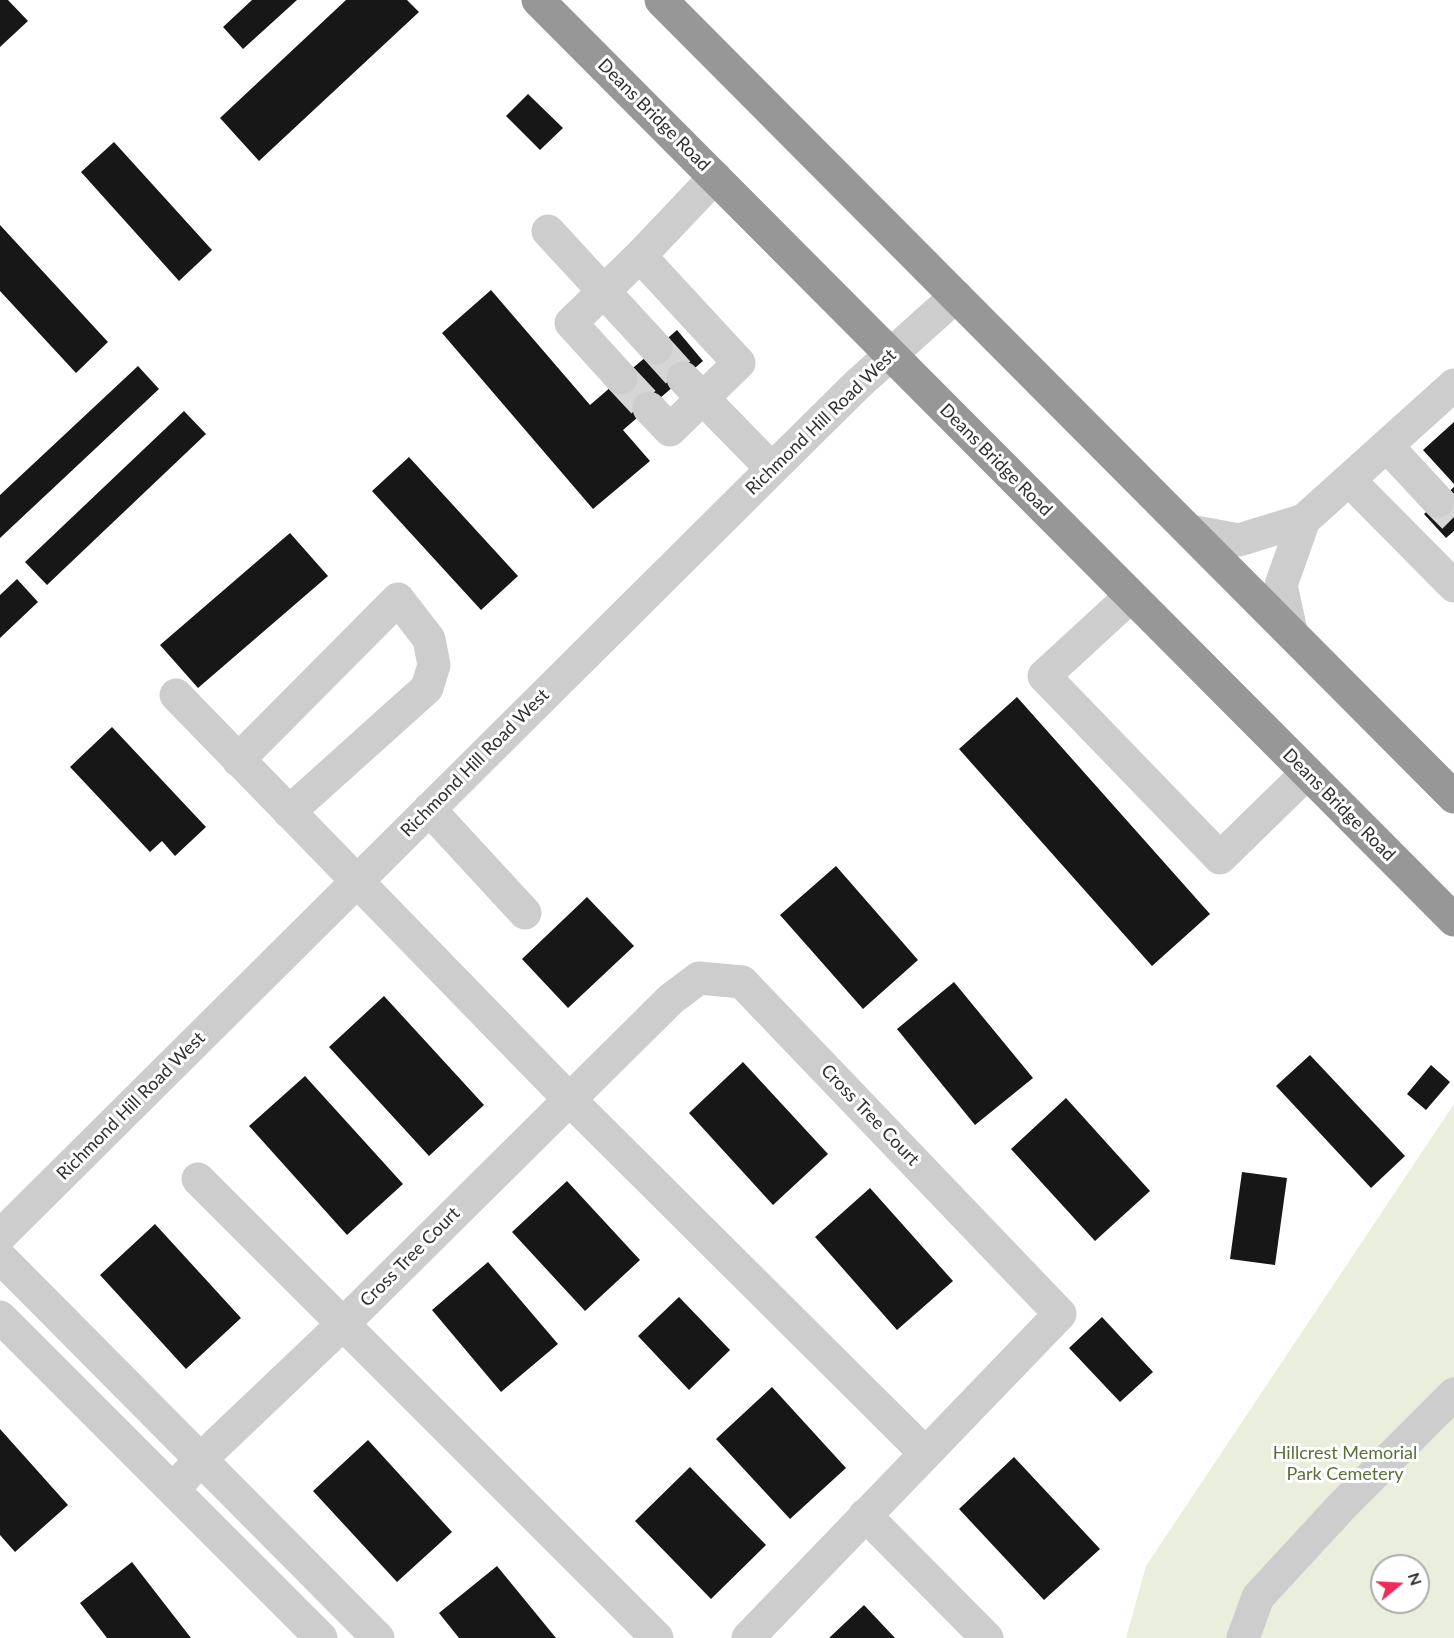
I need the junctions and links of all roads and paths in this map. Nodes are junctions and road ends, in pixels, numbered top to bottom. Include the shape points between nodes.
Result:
1 (538, 0) edge
2 (661, 0) edge
3 (715, 177) junction
4 (548, 231) dead end
5 (640, 256) junction
6 (603, 292) junction
7 (956, 296) junction
8 (656, 348) tunnel mouth
9 (891, 355) junction
10 (621, 378) tunnel mouth
11 (1454, 385) edge
12 (694, 388) junction
13 (649, 408) tunnel mouth
14 (1387, 446) junction
15 (772, 469) junction
16 (1348, 480) junction
17 (1438, 501) tunnel mouth
18 (1304, 520) junction
19 (1190, 531) junction
20 (1454, 586) edge
21 (1131, 596) junction
22 (1291, 632) junction
23 (176, 695) dead end
24 (238, 760) junction
25 (1307, 773) junction
26 (1454, 797) edge
27 (429, 809) junction
28 (289, 812) junction
29 (356, 881) junction
30 (525, 913) dead end
31 (1454, 920) edge
32 (569, 1099) junction
33 (198, 1179) dead end
34 (0, 1236) edge
35 (0, 1257) edge
36 (0, 1317) edge
37 (343, 1324) junction
38 (1454, 1394) edge
39 (925, 1454) junction
40 (201, 1459) junction
41 (173, 1490) junction
42 (865, 1515) junction
43 (321, 1638) edge
44 (378, 1638) edge
45 (657, 1638) edge
46 (748, 1638) edge
47 (987, 1638) edge
48 (1243, 1638) edge

1 - 3 highway, Deans Bridge Road
2 - 7 highway
3 - 5 street
3 - 9 highway, Deans Bridge Road
4 - 6 street
5 - 6 street
5 - 12 street via 739,363
6 - 8 street
6 - 10 street via 571,323
7 - 9 street, Richmond Hill Road West
7 - 19 highway
9 - 15 street, Richmond Hill Road West
9 - 21 highway, Deans Bridge Road
11 - 14 street
12 - 13 street via 670,430
12 - 15 street
14 - 16 street
14 - 17 street
15 - 27 street, Richmond Hill Road West
16 - 18 street
16 - 20 street
18 - 19 street via 1239,540
18 - 22 street via 1281,585
19 - 22 highway
21 - 25 highway, Deans Bridge Road
21 - 25 street via 1044,675 1220,858
22 - 26 highway
23 - 24 street
24 - 28 street
24 - 28 street via 398,599 429,639 434,665 427,688
25 - 31 highway, Deans Bridge Road
27 - 29 street, Richmond Hill Road West
27 - 30 street
28 - 29 street
29 - 32 street
29 - 34 street, Richmond Hill Road West
32 - 37 street, Cross Tree Court
32 - 39 street
32 - 39 street, Cross Tree Court via 671,999 699,978 742,982 1060,1314
33 - 37 street
35 - 40 street
36 - 41 street
37 - 40 street, Cross Tree Court
37 - 45 street
38 - 48 street via 1258,1597
39 - 42 street, Cross Tree Court
40 - 41 street, Cross Tree Court
40 - 44 street
41 - 43 street
42 - 46 street, Cross Tree Court
42 - 47 street

